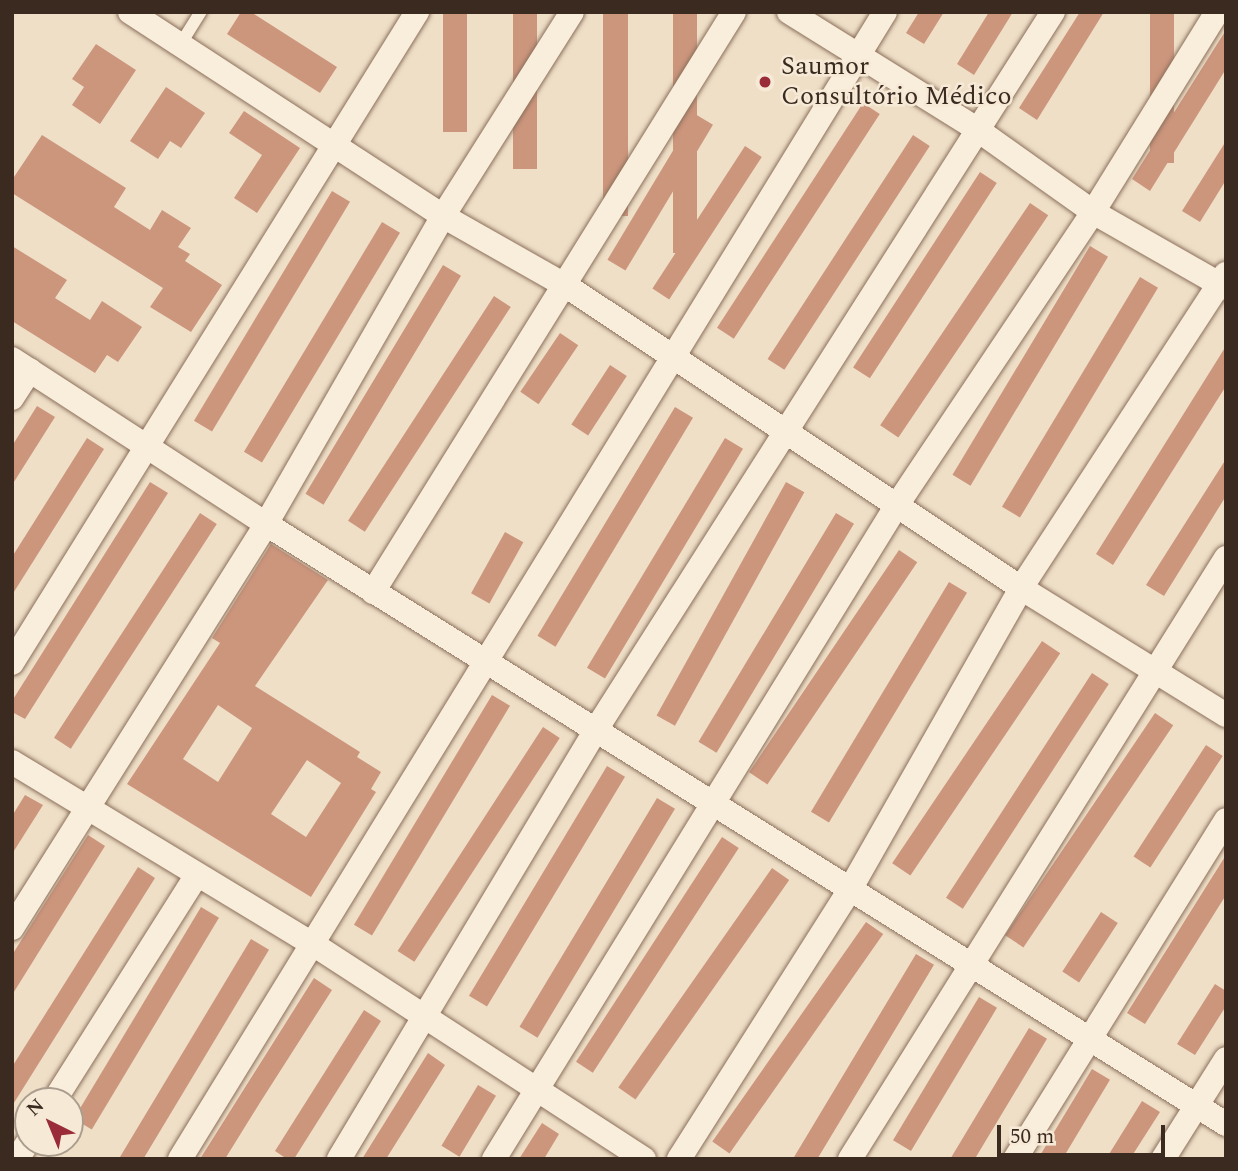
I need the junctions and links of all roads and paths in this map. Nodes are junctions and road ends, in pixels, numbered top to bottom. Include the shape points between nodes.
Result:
1 (130, 12) edge
2 (201, 12) edge
3 (417, 12) edge
4 (572, 12) edge
5 (734, 12) edge
6 (789, 12) edge
7 (885, 12) edge
8 (1053, 12) edge
9 (1217, 12) edge
10 (180, 45) junction
11 (858, 55) junction
12 (975, 128) junction
13 (335, 145) junction
14 (1093, 212) junction
15 (443, 216) junction
16 (1224, 282) edge
17 (568, 287) junction
18 (673, 357) junction
19 (21, 364) edge
20 (12, 398) edge
21 (788, 432) junction
22 (148, 444) junction
23 (897, 505) junction
24 (266, 524) junction
25 (1226, 558) edge
26 (1021, 588) junction
27 (373, 592) junction
28 (486, 657) junction
29 (12, 663) edge
30 (1155, 671) junction
31 (1226, 715) edge
32 (597, 728) junction
33 (12, 762) edge
34 (715, 803) junction
35 (85, 810) junction
36 (1226, 820) edge
37 (195, 876) junction
38 (852, 886) junction
39 (12, 928) edge
40 (316, 946) junction
41 (972, 964) junction
42 (426, 1019) junction
43 (1091, 1038) junction
44 (1226, 1059) edge
45 (63, 1087) edge
46 (537, 1089) junction
47 (1195, 1105) junction
48 (1226, 1124) edge
49 (180, 1159) edge
50 (339, 1159) edge
51 (494, 1159) edge
52 (644, 1159) edge
53 (679, 1159) edge
54 (850, 1159) edge
55 (1015, 1159) edge
56 (1163, 1159) edge

1 - 10 street
2 - 10 lane
3 - 13 street
4 - 15 street
5 - 17 street
6 - 11 street
7 - 11 street
8 - 12 street
9 - 14 street
10 - 13 street
11 - 12 street
11 - 18 street
12 - 14 street
12 - 21 street
13 - 15 street
13 - 22 street
14 - 16 street
14 - 23 street
15 - 17 street
15 - 24 street
16 - 26 street
17 - 18 street
17 - 27 street
18 - 21 street
18 - 28 street
19 - 20 street
19 - 22 street
21 - 23 street
21 - 32 street
22 - 24 street
22 - 29 street
23 - 26 street
23 - 34 street
24 - 27 street
24 - 35 street
25 - 30 street
26 - 30 street
26 - 38 street
27 - 28 street
28 - 32 street
28 - 40 street
30 - 31 street
30 - 41 street
32 - 34 street
32 - 42 street
33 - 35 street
34 - 38 street
34 - 46 street
35 - 37 street
35 - 39 street
36 - 43 street
37 - 40 street
37 - 45 street
38 - 41 street
38 - 53 street
40 - 42 street
40 - 49 street
41 - 43 street
41 - 54 street
42 - 46 street
42 - 50 street
43 - 47 street
43 - 55 street
44 - 47 street
46 - 51 street
46 - 52 street
47 - 48 street
47 - 56 street

